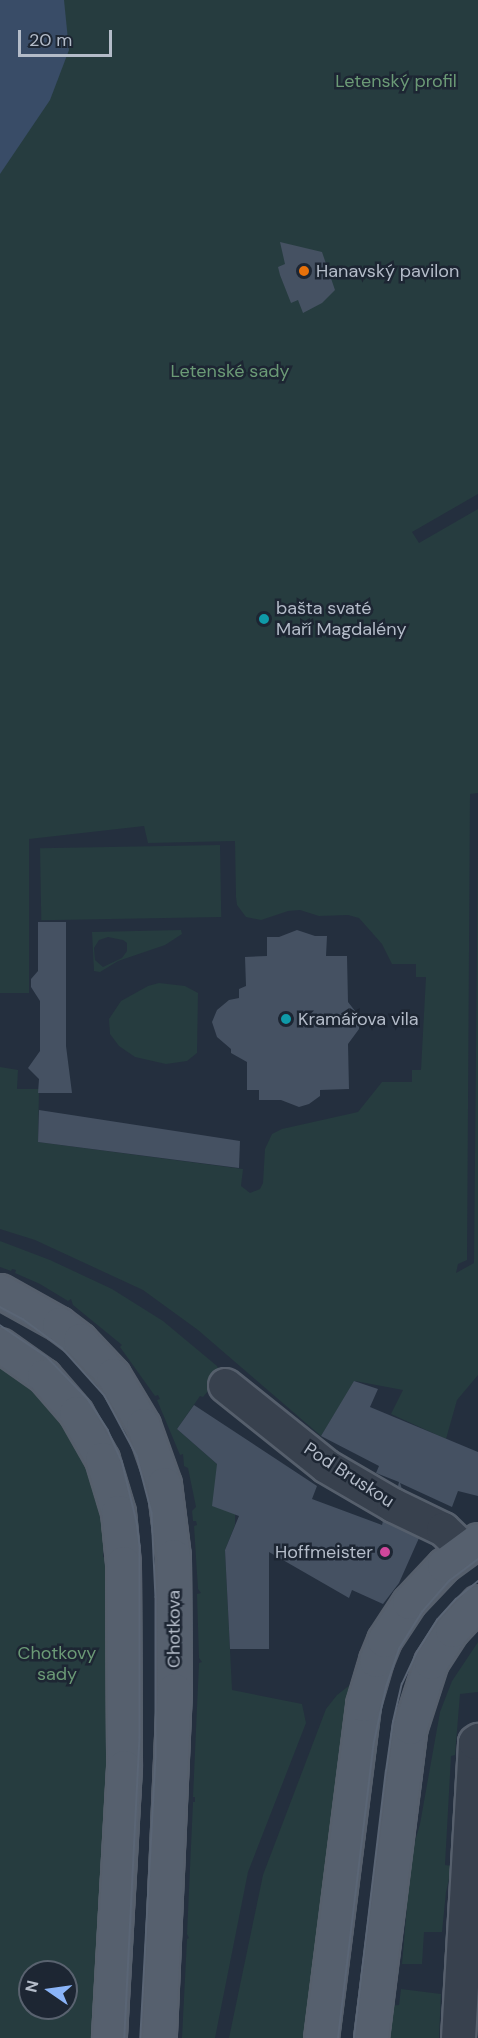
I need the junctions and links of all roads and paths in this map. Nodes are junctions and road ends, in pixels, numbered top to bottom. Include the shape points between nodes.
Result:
1 (0, 1291) edge
2 (0, 1345) edge
3 (225, 1385) dead end
4 (471, 1545) edge
5 (478, 1602) edge
6 (478, 1740) edge
7 (109, 2038) edge
8 (159, 2038) edge
9 (321, 2038) edge
10 (371, 2038) edge
11 (458, 2038) edge

1 - 8 main road, Chotkova via 81,1340 113,1375 143,1425 164,1484 173,1556 174,1690
2 - 7 main road via 56,1388 86,1428 109,1478 121,1528 124,1767
3 - 4 street, Pod Bruskou via 326,1466
4 - 9 main road via 427,1582 394,1622 369,1681
5 - 10 main road via 452,1630 431,1662 410,1727
6 - 11 street

